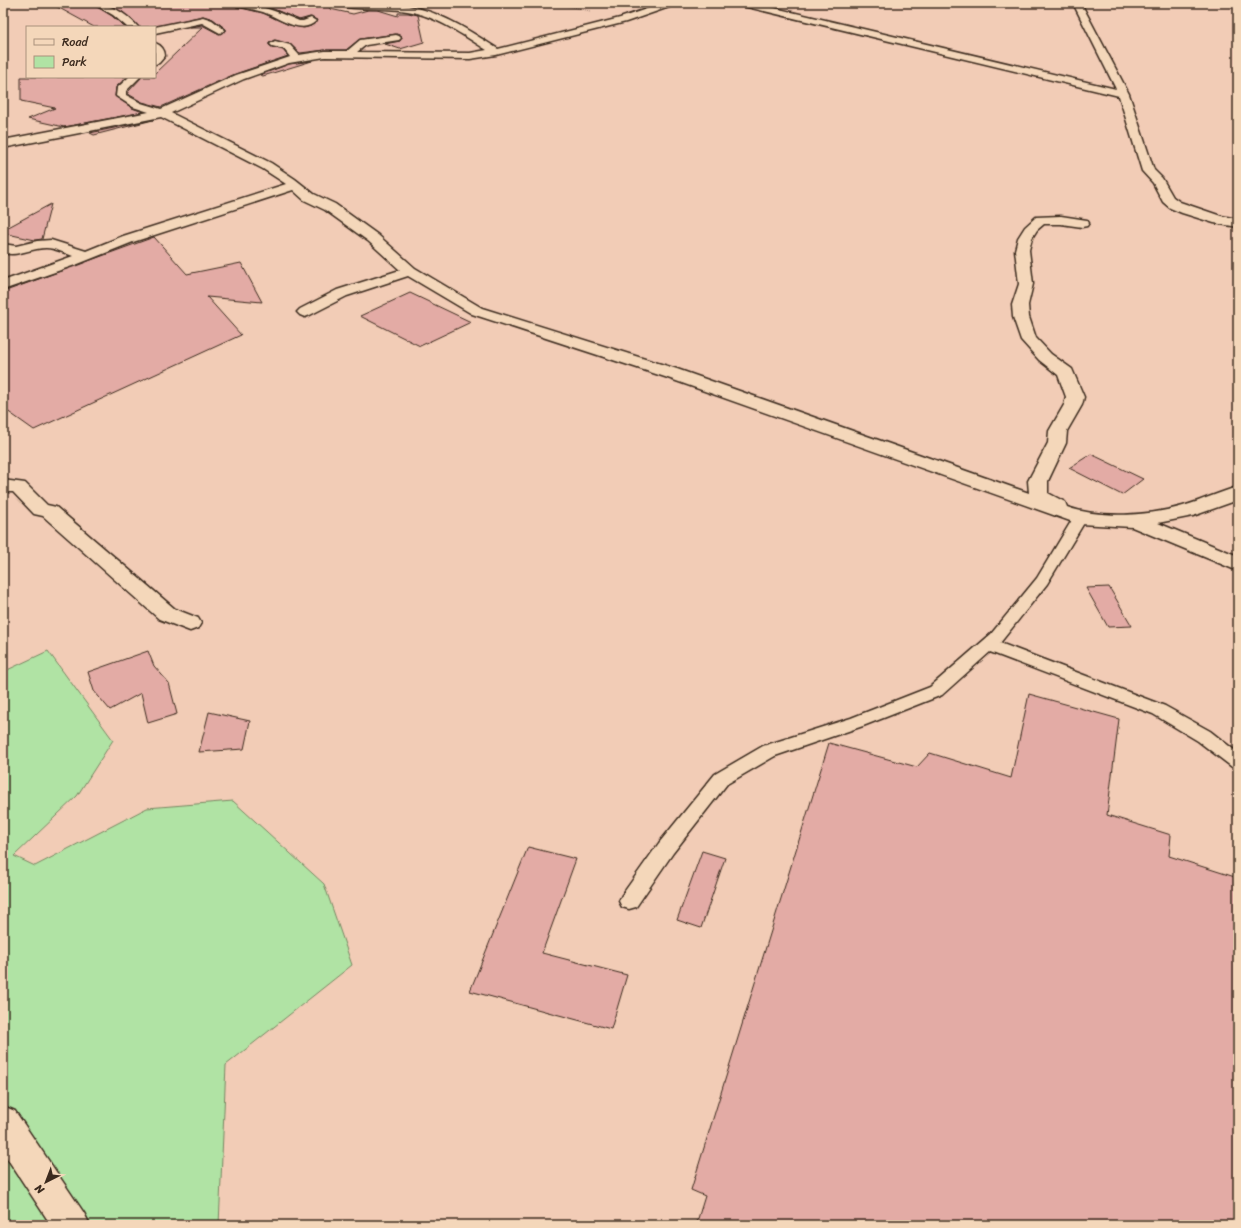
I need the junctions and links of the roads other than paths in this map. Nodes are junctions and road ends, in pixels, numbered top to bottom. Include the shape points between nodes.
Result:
1 (96, 3) edge
2 (340, 3) edge
3 (672, 3) edge
4 (743, 3) edge
5 (1077, 3) edge
6 (234, 7) edge
7 (330, 7) dead end
8 (214, 16) dead end
9 (203, 20) junction
10 (311, 21) dead end
11 (132, 26) edge
12 (156, 30) edge
13 (220, 30) dead end
14 (396, 38) dead end
15 (297, 39) dead end
16 (275, 44) dead end
17 (156, 47) edge
18 (287, 47) junction
19 (496, 52) junction
20 (350, 54) junction
21 (296, 58) junction
22 (156, 60) edge
23 (134, 78) edge
24 (1124, 94) junction
25 (162, 113) junction
26 (3, 144) edge
27 (294, 186) junction
28 (1082, 223) dead end
29 (1238, 223) edge
30 (3, 248) edge
31 (86, 256) junction
32 (410, 271) junction
33 (3, 286) edge
34 (305, 312) dead end
35 (3, 486) edge
36 (1238, 492) edge
37 (1080, 518) junction
38 (1135, 521) junction
39 (1238, 564) edge
40 (190, 623) dead end
41 (988, 645) junction
42 (1238, 762) edge
43 (629, 900) dead end
44 (3, 1122) edge
45 (72, 1225) edge

1 - 11 street via 116,13
2 - 7 street
2 - 19 street via 352,6 407,8 429,14 474,37
3 - 19 street via 623,20
4 - 24 street
5 - 24 street
6 - 10 street via 245,6 266,10 301,24
8 - 9 street
9 - 12 street
9 - 13 street
14 - 20 street via 363,42
15 - 18 street
16 - 18 street
17 - 22 street via 160,51 160,56
18 - 21 street
19 - 20 street via 470,56
20 - 21 street
21 - 25 street via 240,77
23 - 25 street via 121,90 121,96 137,105
24 - 29 street via 1148,171 1158,181 1168,199 1187,210
25 - 26 street
25 - 27 street via 267,166
27 - 31 street via 169,225
27 - 32 street via 330,207 373,238
28 - 37 street via 1041,220 1032,226 1022,250 1026,284 1020,305 1021,317 1030,340 1045,357 1066,373 1075,397 1058,430 1057,443 1038,481 1039,496
30 - 31 street via 10,251 51,244
31 - 33 street
32 - 34 street via 342,293
32 - 37 street via 477,311 671,373
35 - 40 street via 18,487 41,510 49,511 167,614
36 - 38 street via 1186,512
37 - 38 street
37 - 41 lane via 1042,581
38 - 39 street
41 - 42 lane via 1159,710 1204,736
41 - 43 lane via 936,691 856,722 769,751 721,779 666,848
44 - 45 street

